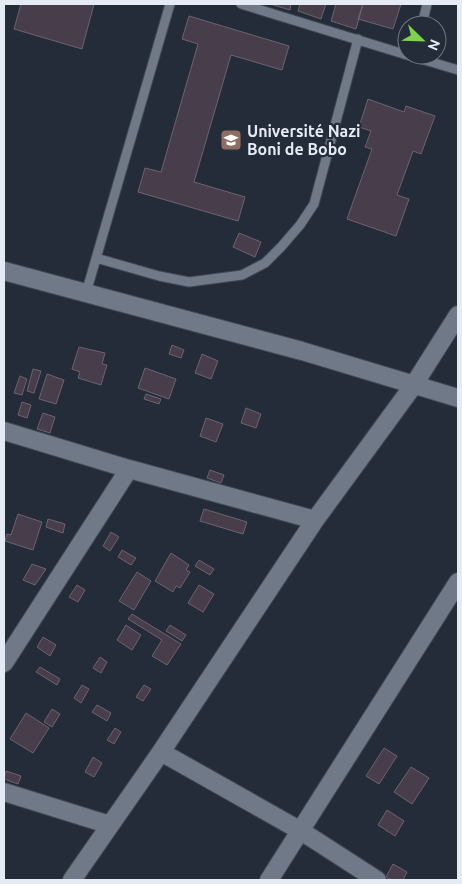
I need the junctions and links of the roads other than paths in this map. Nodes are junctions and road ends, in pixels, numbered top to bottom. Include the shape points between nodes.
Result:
1 (170, 4) edge
2 (241, 4) edge
3 (358, 39) junction
4 (397, 51) edge
5 (442, 65) edge
6 (458, 70) edge
7 (96, 258) junction
8 (5, 276) edge
9 (86, 293) junction
10 (458, 316) edge
11 (413, 386) junction
12 (458, 398) edge
13 (4, 431) edge
14 (129, 469) junction
15 (315, 520) junction
16 (458, 582) edge
17 (4, 663) edge
18 (160, 752) junction
19 (4, 792) edge
20 (110, 825) junction
21 (301, 831) junction
22 (72, 880) edge
23 (270, 880) edge
24 (377, 880) edge

1 - 7 lane
2 - 3 lane
3 - 4 lane
3 - 7 lane via 314,204 300,225 265,263 242,275 189,282
5 - 6 lane
7 - 9 lane
8 - 9 street
9 - 11 street via 302,351
10 - 11 street
11 - 12 street
11 - 15 street
13 - 14 street
14 - 15 street
14 - 17 street
15 - 18 street
16 - 21 street
18 - 20 street
18 - 21 street
19 - 20 street
20 - 22 street
21 - 23 street
21 - 24 street

